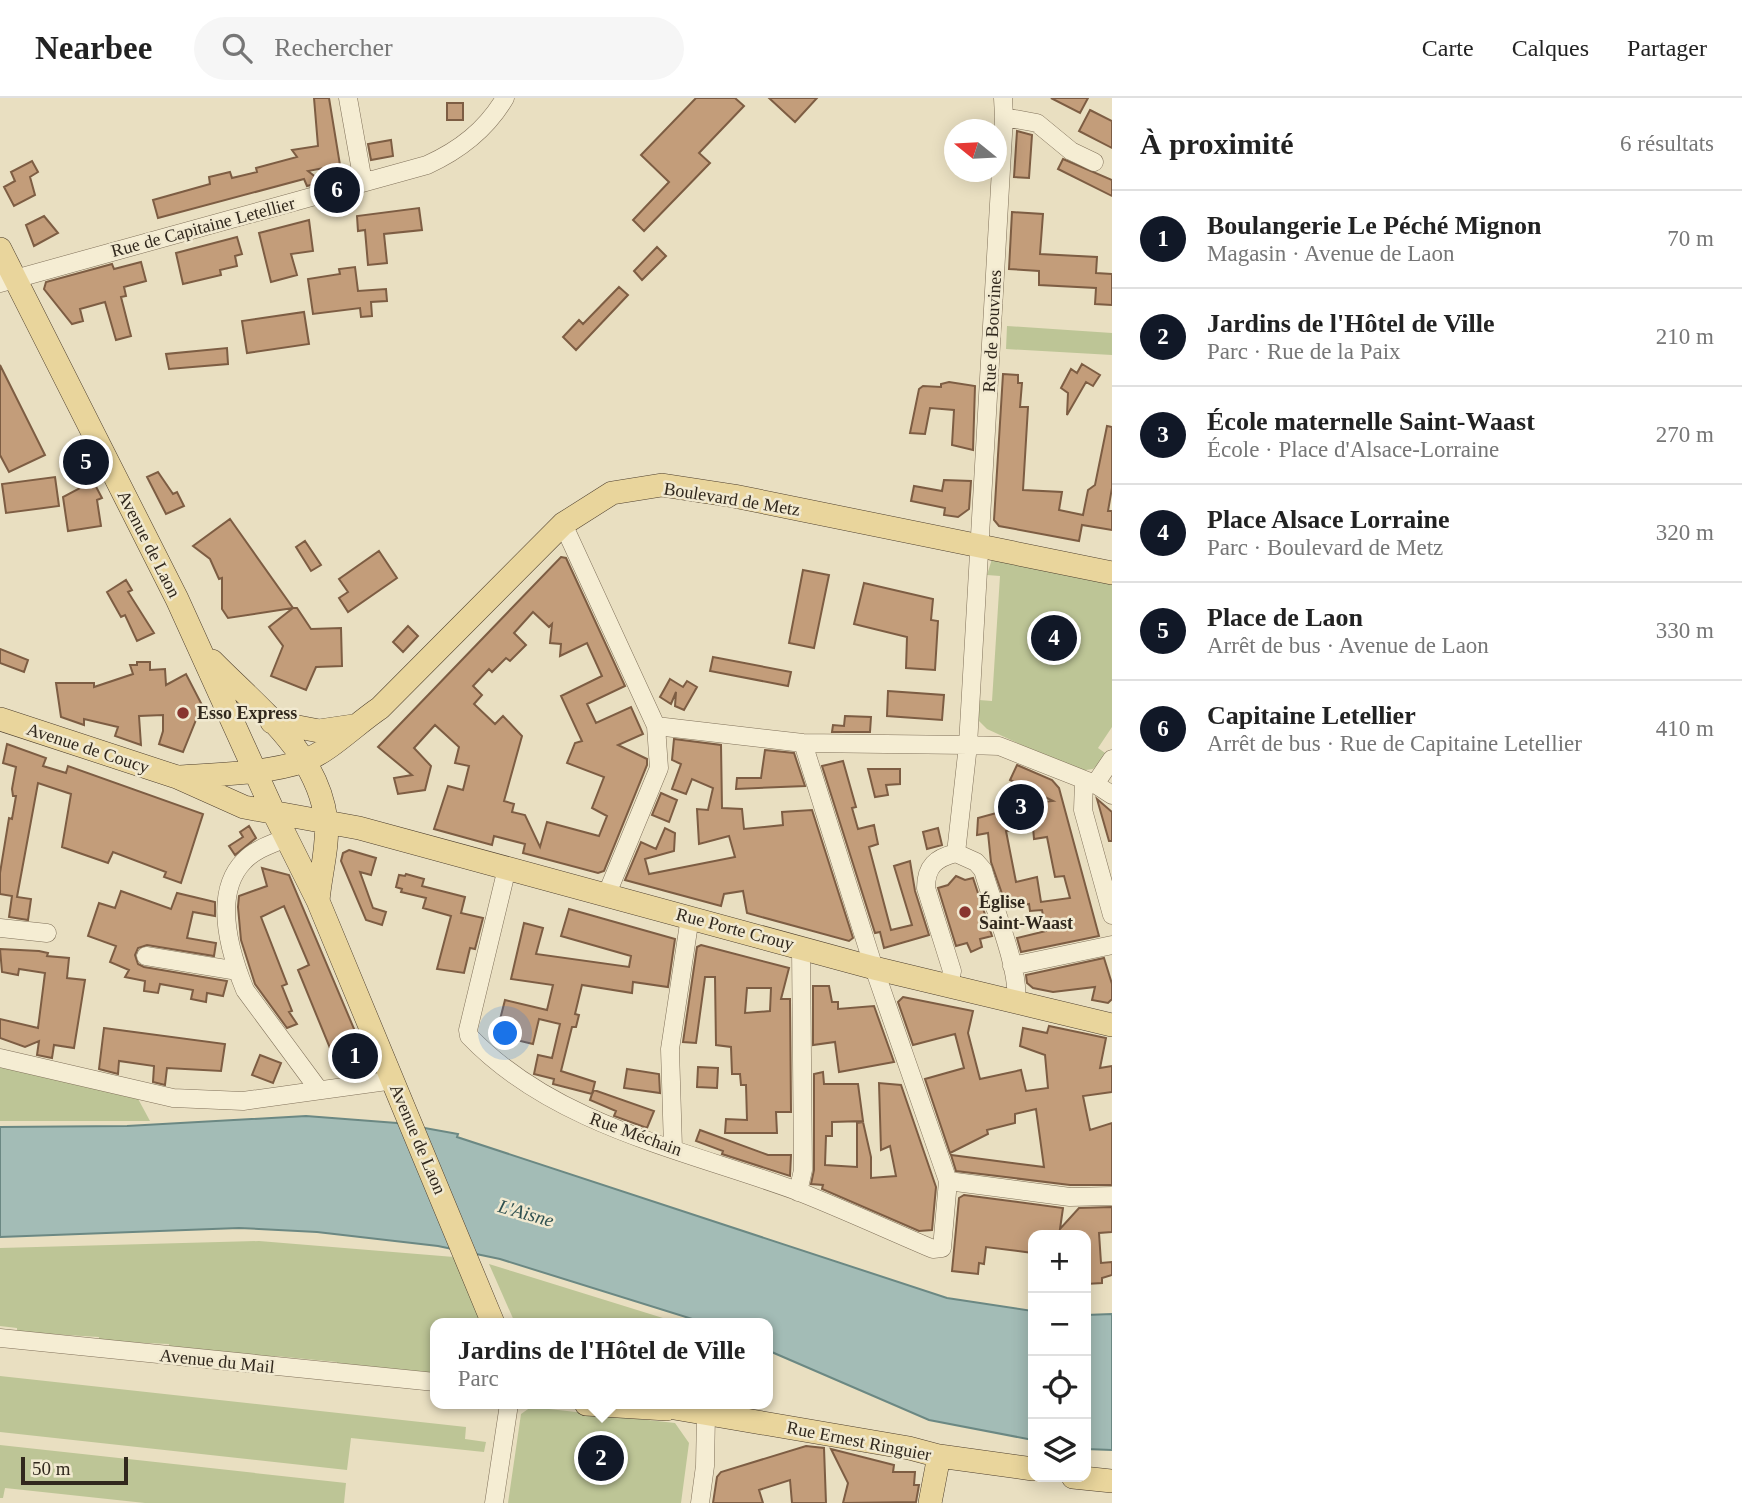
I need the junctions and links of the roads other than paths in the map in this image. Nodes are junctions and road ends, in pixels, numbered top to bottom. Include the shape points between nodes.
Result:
1 (348, 98) edge
2 (505, 98) edge
3 (1004, 107) edge
4 (1094, 162) dead end
5 (363, 182) junction
6 (0, 249) edge
7 (8, 281) edge
8 (563, 524) junction
9 (981, 545) junction
10 (1112, 573) edge
11 (202, 652) junction
12 (271, 722) junction
13 (1, 726) edge
14 (353, 726) junction
15 (656, 726) junction
16 (239, 736) junction
17 (803, 743) junction
18 (968, 745) junction
19 (1112, 759) edge
20 (305, 760) junction
21 (254, 771) junction
22 (218, 774) junction
23 (177, 777) junction
24 (1089, 782) junction
25 (1112, 795) edge
26 (274, 813) junction
27 (326, 822) junction
28 (286, 838) junction
29 (956, 853) junction
30 (507, 868) junction
31 (606, 896) junction
32 (318, 901) junction
33 (1112, 915) edge
34 (690, 916) junction
35 (0, 928) edge
36 (47, 933) dead end
37 (1112, 945) edge
38 (801, 947) junction
39 (146, 956) dead end
40 (1012, 965) junction
41 (874, 968) junction
42 (238, 971) junction
43 (949, 985) junction
44 (1016, 1000) junction
45 (1112, 1025) edge
46 (0, 1058) edge
47 (396, 1085) junction
48 (320, 1090) junction
49 (673, 1148) junction
50 (948, 1181) junction
51 (798, 1192) junction
52 (1112, 1196) edge
53 (485, 1300) junction
54 (491, 1318) edge
55 (499, 1318) edge
56 (0, 1338) edge
57 (430, 1381) edge
58 (508, 1409) edge
59 (675, 1409) edge
60 (706, 1415) junction
61 (939, 1456) junction
62 (1028, 1468) edge
63 (1091, 1479) edge
64 (1112, 1481) edge
65 (494, 1503) edge
66 (700, 1503) edge
67 (930, 1503) edge

1 - 5 street
2 - 5 street, Rue de Capitaine Letellier via 480,131 452,154
3 - 4 street, Rue de Bouvines via 1037,123 1071,151
3 - 9 street, Rue de Bouvines
5 - 7 street, Rue de Capitaine Letellier
6 - 7 main road, Avenue de Laon
7 - 11 main road, Avenue de Laon
8 - 9 main road, Boulevard de Metz via 612,493 662,485
8 - 14 main road, Boulevard de Metz via 380,708
8 - 15 street
9 - 10 main road, Boulevard de Metz
9 - 18 street, Rue de Bouvines
11 - 12 main road
11 - 16 main road, Avenue de Laon
12 - 14 main road via 319,731
12 - 20 main road
13 - 23 main road, Avenue de Coucy
14 - 20 main road, Boulevard de Metz
15 - 17 street
15 - 31 street via 659,768
16 - 21 main road, Avenue de Laon
16 - 22 main road
17 - 18 street
17 - 41 street
18 - 24 street via 999,746
18 - 29 street, Rue de Bouvines
19 - 24 street
20 - 21 main road, Boulevard de Metz
20 - 27 main road
21 - 22 main road, Boulevard de Metz
21 - 26 main road, Avenue de Laon
22 - 23 main road, Boulevard de Metz
23 - 26 main road, Avenue de Coucy via 236,804
24 - 25 street
24 - 33 street via 1083,810
26 - 27 main road, Rue Porte Crouy
26 - 28 main road, Avenue de Laon
27 - 30 main road, Rue Porte Crouy
27 - 32 main road
28 - 32 main road, Avenue de Laon
28 - 42 street via 256,851 234,875 226,916
29 - 40 street via 982,870
29 - 43 street via 937,860 926,877 952,971
30 - 31 main road, Rue Porte Crouy
30 - 49 street, Rue Méchain via 469,1036 540,1092 604,1124
31 - 34 main road, Rue Porte Crouy
32 - 47 main road, Avenue de Laon
34 - 38 main road, Rue Porte Crouy
34 - 49 street via 670,1049
35 - 36 street
37 - 40 street
38 - 41 main road, Rue Porte Crouy
38 - 51 street via 803,1170
39 - 42 street
40 - 44 street
41 - 43 main road, Rue Porte Crouy
41 - 50 street
42 - 48 street via 245,989
43 - 44 main road, Rue Porte Crouy
44 - 45 main road, Rue Porte Crouy
46 - 48 street via 173,1098 243,1101
47 - 48 street
47 - 53 main road, Avenue de Laon
49 - 51 street, Rue Méchain
50 - 51 street, Rue Méchain via 942,1248 933,1249
50 - 52 street via 1070,1197
53 - 54 main road, Avenue de Laon
53 - 55 main road, Avenue de Laon
56 - 57 street, Avenue du Mail
58 - 65 street
59 - 60 main road, Rue Ernest Ringuier
60 - 61 main road, Rue Ernest Ringuier
60 - 66 street
61 - 62 main road, Rue Ernest Ringuier
61 - 67 main road
63 - 64 main road

